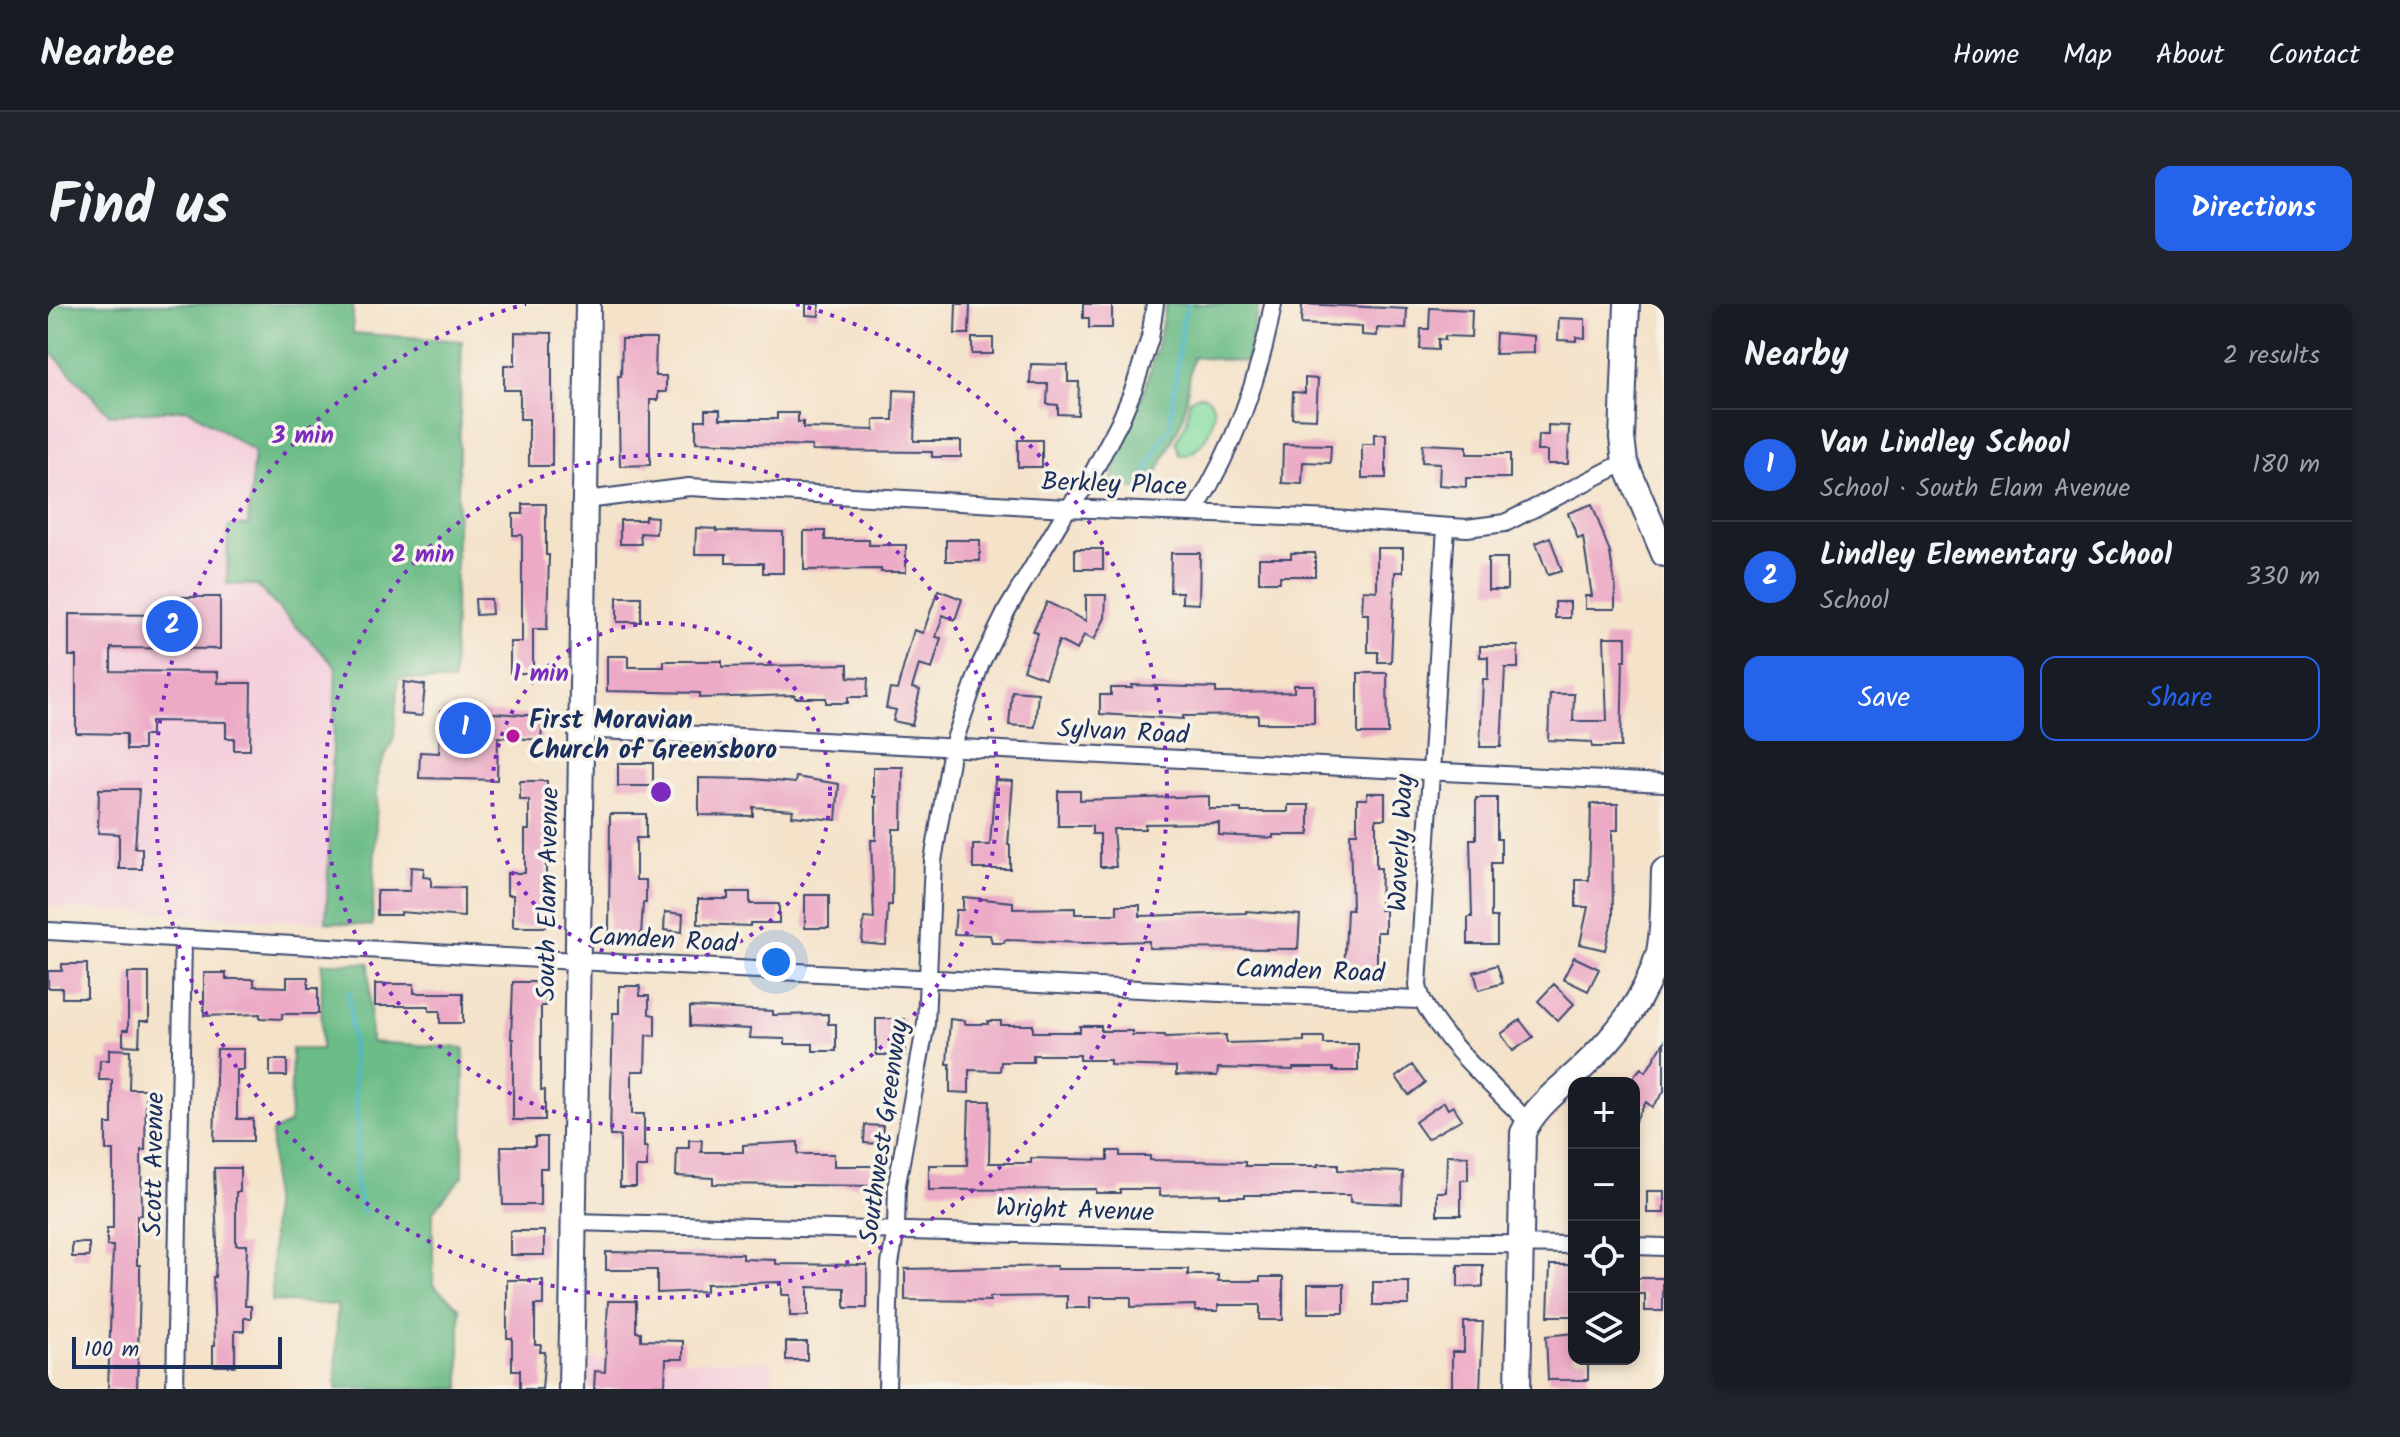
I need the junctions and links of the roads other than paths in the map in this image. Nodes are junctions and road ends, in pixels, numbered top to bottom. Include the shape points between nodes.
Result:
1 (588, 304) edge
2 (1155, 304) edge
3 (1273, 304) edge
4 (1627, 304) edge
5 (1625, 462) junction
6 (586, 500) junction
7 (1068, 508) junction
8 (1194, 512) junction
9 (1446, 527) junction
10 (1664, 554) edge
11 (580, 729) junction
12 (952, 748) junction
13 (1431, 772) junction
14 (1664, 783) edge
15 (1664, 871) edge
16 (48, 931) edge
17 (183, 939) junction
18 (576, 961) junction
19 (928, 978) junction
20 (1420, 1000) junction
21 (1528, 1122) junction
22 (574, 1222) junction
23 (896, 1229) junction
24 (1520, 1244) junction
25 (1568, 1245) edge
26 (1640, 1246) edge
27 (1664, 1247) edge
28 (175, 1389) edge
29 (571, 1389) edge
30 (887, 1389) edge
31 (1518, 1389) edge

1 - 6 street, South Elam Avenue
2 - 7 street, Southwest Greenway via 1134,388 1086,486
3 - 8 street via 1254,387
4 - 5 street
5 - 9 street, Berkley Place via 1505,523
5 - 10 street
6 - 7 street, Berkley Place via 689,487
6 - 11 street, South Elam Avenue
7 - 8 street, Berkley Place
7 - 12 street, Southwest Greenway via 981,663
8 - 9 street, Berkley Place
9 - 13 street, Waverly Way
11 - 12 street, Sylvan Road
11 - 18 street, South Elam Avenue
12 - 13 street, Sylvan Road
12 - 19 street, Southwest Greenway via 933,861
13 - 14 street, Sylvan Road
13 - 20 street, Waverly Way
15 - 21 street via 1660,950 1638,1006
16 - 17 street, Camden Road
17 - 18 street, Camden Road
17 - 28 street, Scott Avenue
18 - 19 street, Camden Road
18 - 22 street, South Elam Avenue
19 - 20 street, Camden Road
19 - 23 street, Southwest Greenway via 926,1023 899,1169
20 - 21 street
21 - 24 street via 1523,1133
22 - 23 street, Wright Avenue
22 - 29 street, South Elam Avenue
23 - 24 street, Wright Avenue
23 - 30 street, Southwest Greenway via 890,1264
24 - 25 street, Wright Avenue
24 - 31 street
26 - 27 street

